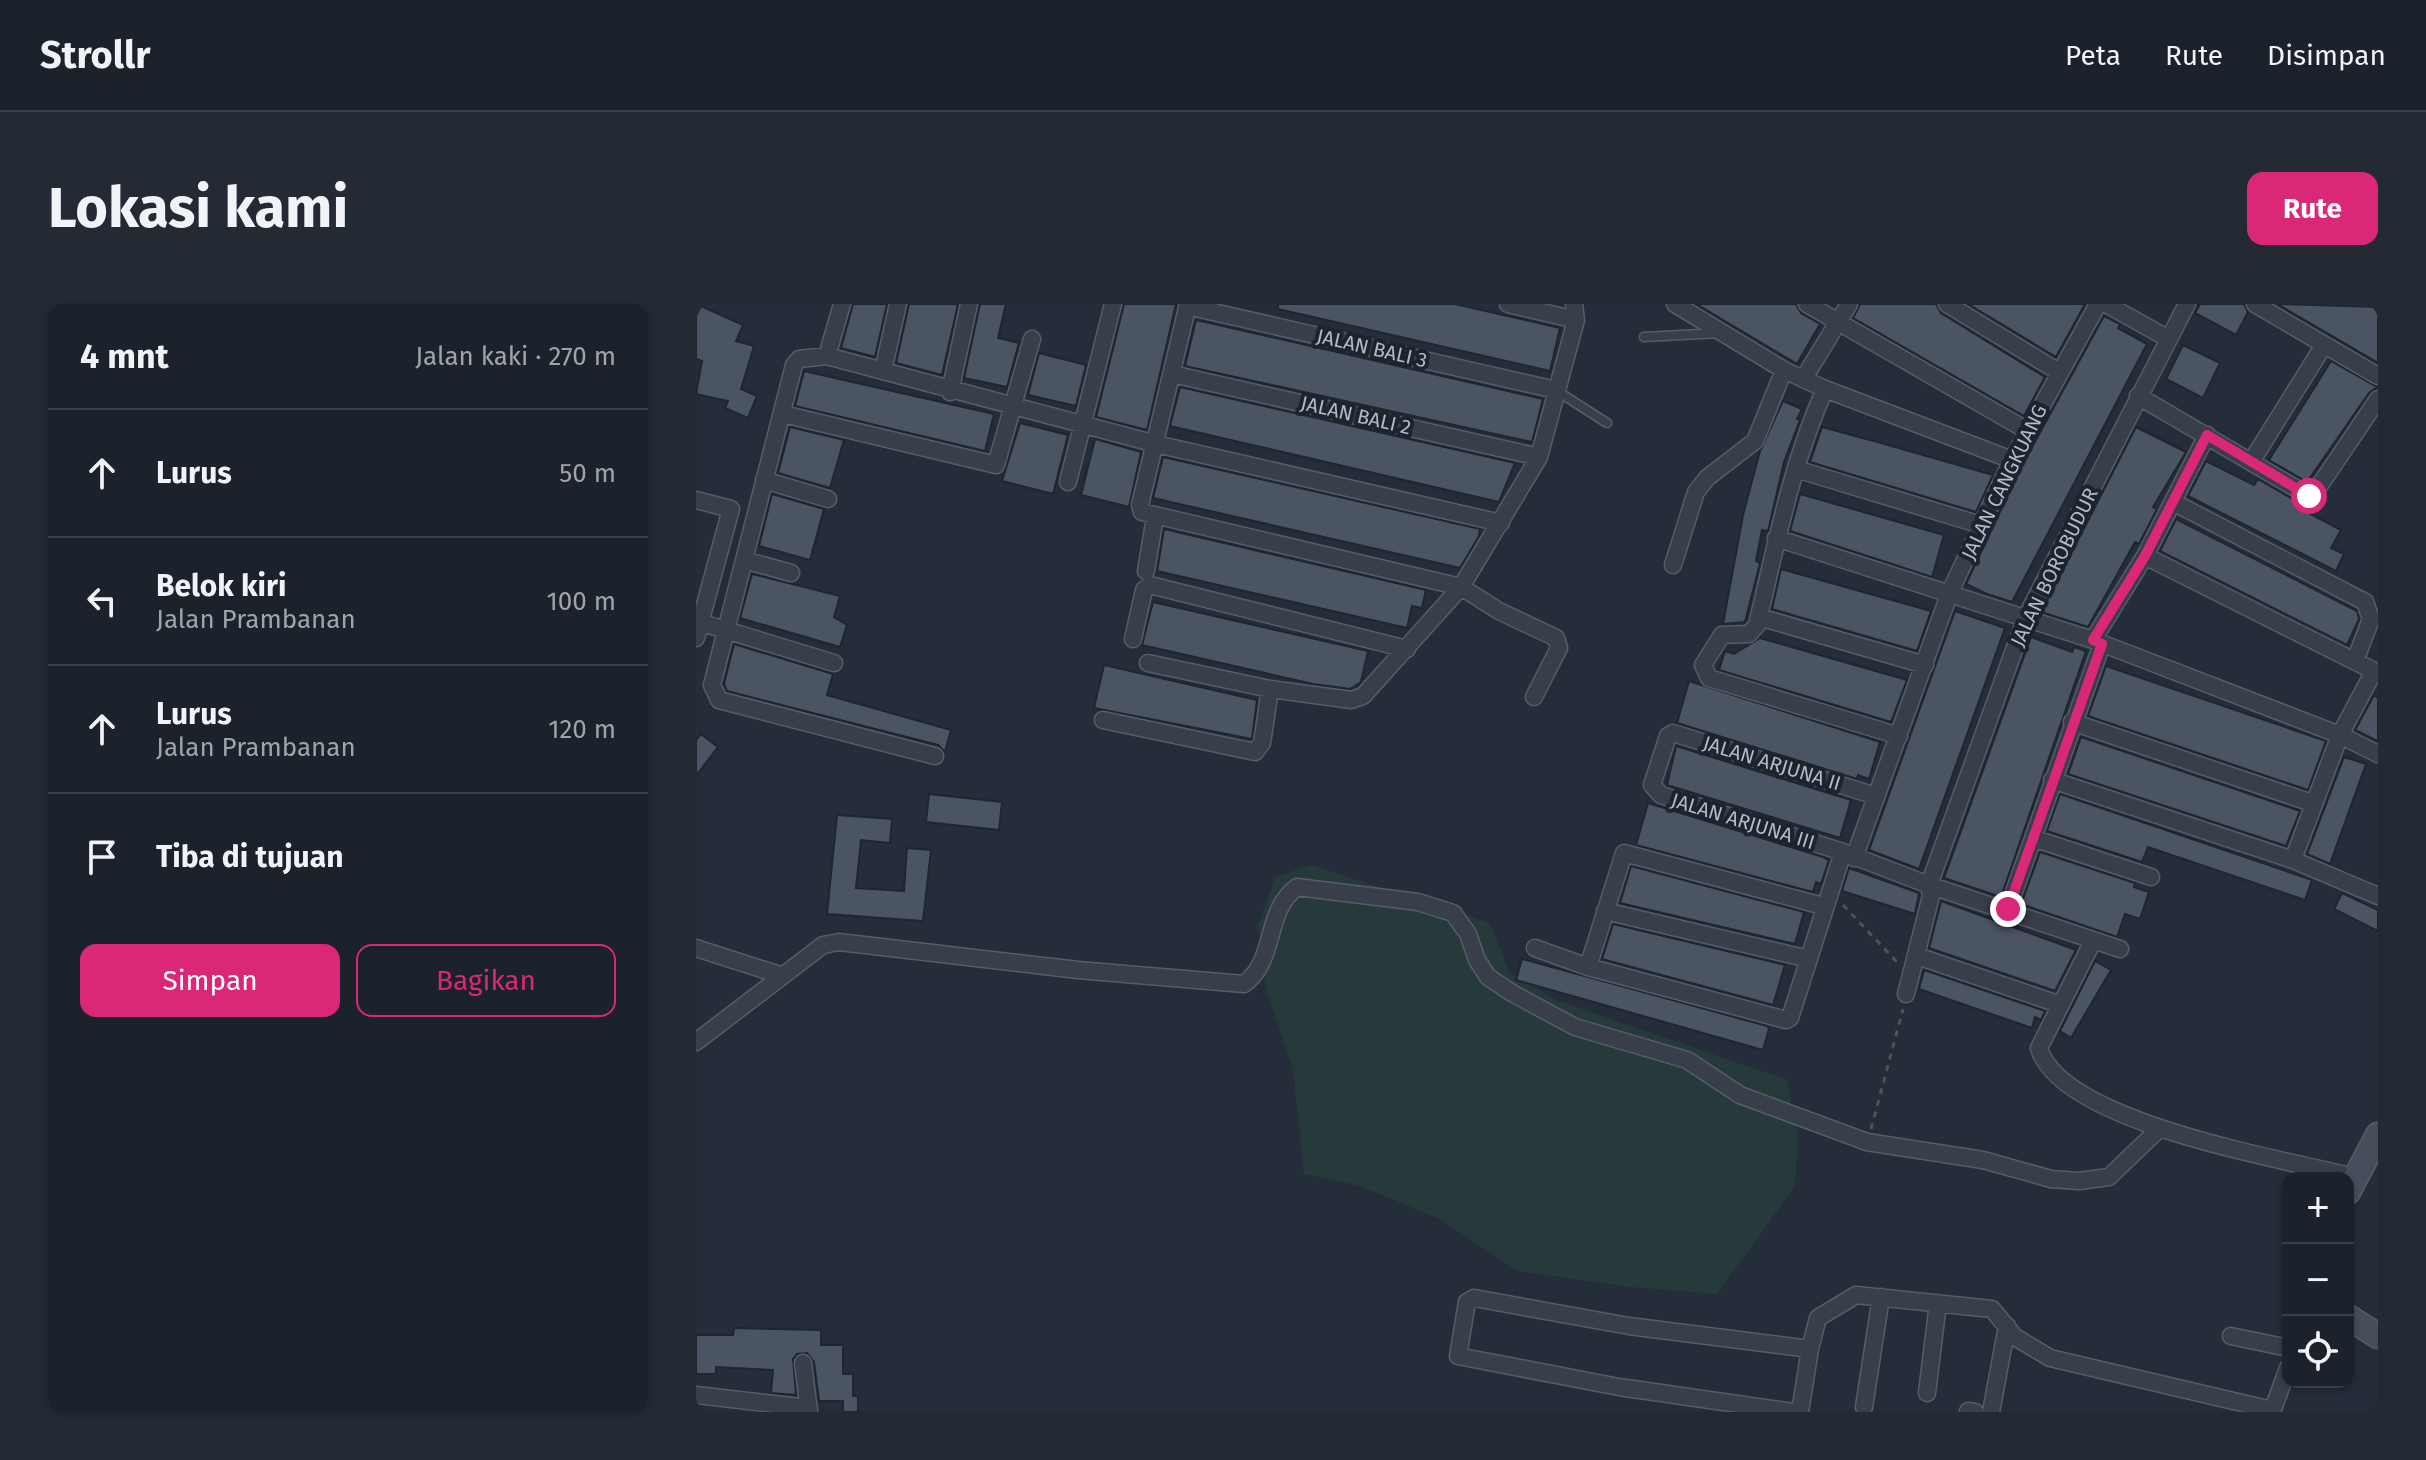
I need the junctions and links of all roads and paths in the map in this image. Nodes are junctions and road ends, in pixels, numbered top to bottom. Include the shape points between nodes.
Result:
1 (842, 304) edge
2 (898, 304) edge
3 (969, 304) edge
4 (1113, 304) edge
5 (1508, 304) edge
6 (1675, 304) edge
7 (1807, 304) edge
8 (1849, 304) edge
9 (1947, 304) edge
10 (2098, 304) edge
11 (2106, 304) edge
12 (2187, 304) edge
13 (2255, 304) edge
14 (1188, 305) edge
15 (1575, 312) edge
16 (1839, 323) junction
17 (1723, 331) junction
18 (1644, 337) dead end
19 (2167, 338) junction
20 (1032, 339) dead end
21 (2324, 345) junction
22 (827, 356) junction
23 (1784, 370) junction
24 (883, 371) junction
25 (2059, 372) junction
26 (1172, 374) junction
27 (2378, 376) edge
28 (1804, 378) junction
29 (1825, 389) junction
30 (1556, 390) junction
31 (950, 392) junction
32 (2138, 396) junction
33 (2378, 399) edge
34 (1015, 408) junction
35 (783, 414) junction
36 (1607, 423) dead end
37 (1084, 426) junction
38 (2028, 431) junction
39 (2207, 435) junction
40 (1156, 444) junction
41 (1539, 457) junction
42 (2012, 460) junction
43 (2251, 462) junction
44 (1796, 469) junction
45 (764, 480) junction
46 (1068, 482) dead end
47 (828, 499) dead end
48 (696, 500) edge
49 (2173, 502) junction
50 (1155, 517) junction
51 (1501, 523) junction
52 (1981, 525) junction
53 (1776, 538) junction
54 (2145, 556) junction
55 (744, 560) junction
56 (1673, 565) dead end
57 (1146, 571) dead end
58 (791, 573) dead end
59 (1461, 587) junction
60 (1950, 592) junction
61 (1759, 617) junction
62 (2026, 617) junction
63 (698, 627) edge
64 (727, 631) junction
65 (1133, 639) dead end
66 (2098, 642) junction
67 (1407, 649) junction
68 (2355, 661) junction
69 (834, 663) dead end
70 (1148, 663) dead end
71 (1925, 665) junction
72 (2376, 672) edge
73 (1270, 689) junction
74 (1534, 697) dead end
75 (1103, 720) dead end
76 (2072, 722) junction
77 (2340, 735) junction
78 (1668, 736) joint
79 (1899, 736) junction
80 (2378, 754) edge
81 (935, 756) dead end
82 (2052, 780) junction
83 (1876, 796) junction
84 (2312, 803) junction
85 (2033, 838) junction
86 (1848, 855) junction
87 (2293, 860) junction
88 (2151, 877) dead end
89 (1929, 885) junction
90 (2378, 896) edge
91 (1826, 899) junction
92 (2008, 909) junction
93 (1605, 911) junction
94 (2093, 941) junction
95 (696, 948) edge
96 (1535, 948) dead end
97 (2120, 949) dead end
98 (1917, 956) junction
99 (1809, 959) junction
100 (1900, 965) dead end
101 (1588, 967) junction
102 (780, 975) junction
103 (1906, 994) joint
104 (2061, 1005) junction
105 (696, 1042) edge
106 (2158, 1130) junction
107 (2378, 1135) edge
108 (1867, 1142) junction
109 (2305, 1172) edge
110 (2354, 1179) edge
111 (1881, 1297) junction
112 (1938, 1303) junction
113 (2354, 1321) edge
114 (2007, 1326) junction
115 (2231, 1336) dead end
116 (2378, 1336) edge
117 (2282, 1347) edge
118 (1810, 1349) junction
119 (803, 1363) dead end
120 (2282, 1384) edge
121 (1927, 1393) dead end
122 (696, 1395) edge
123 (1864, 1407) dead end
124 (809, 1410) edge
125 (2272, 1411) edge
126 (1793, 1412) edge
127 (1800, 1412) edge
128 (1991, 1412) edge

1 - 22 street
2 - 24 street
3 - 31 street
4 - 37 street
5 - 15 street
6 - 17 street
7 - 16 street
8 - 16 street
9 - 25 street
10 - 25 street, JALAN CANGKUANG
11 - 19 street
12 - 19 street, JALAN BOROBUDUR
13 - 21 street
14 - 26 street
14 - 30 street, JALAN BALI 3
15 - 30 street
16 - 28 street
16 - 38 street
17 - 18 lane
17 - 23 street
19 - 32 street, JALAN BOROBUDUR
20 - 34 street
21 - 27 street
21 - 43 street
22 - 24 street
22 - 35 street via 796,361
23 - 28 street
23 - 56 street via 1755,441 1696,492
24 - 31 street
25 - 38 street, JALAN CANGKUANG
26 - 40 street
26 - 41 street, JALAN BALI 2
28 - 29 street
29 - 42 street
29 - 44 street
30 - 36 lane
30 - 41 street
31 - 34 street
32 - 39 street
32 - 62 street, JALAN BOROBUDUR
33 - 43 street via 2312,496
34 - 35 street via 999,460 990,466
34 - 37 street
35 - 45 street
37 - 40 street
37 - 46 street
38 - 42 street, JALAN CANGKUANG
39 - 43 street
39 - 49 street
40 - 50 street via 1140,505 1142,512
40 - 51 street
41 - 51 street
42 - 52 street, JALAN CANGKUANG
44 - 52 street
44 - 53 street
45 - 47 street
45 - 55 street
48 - 63 street via 731,509
49 - 54 street
49 - 68 street via 2365,602 2371,619
50 - 57 street
50 - 59 street
51 - 59 street
52 - 60 street, JALAN CANGKUANG
53 - 60 street
53 - 61 street
54 - 66 street
54 - 68 street
55 - 58 street
55 - 64 street
59 - 67 street
59 - 74 street via 1556,638 1559,648
60 - 62 street
60 - 71 street, JALAN CANGKUANG
61 - 71 street
61 - 79 street via 1749,634 1722,635 1703,665 1709,678
62 - 66 street
62 - 89 street, JALAN BOROBUDUR
63 - 64 street
64 - 69 street
64 - 81 street via 712,685 719,700
65 - 67 street via 1144,590 1150,585
66 - 76 street
66 - 77 street
67 - 73 street via 1358,700
68 - 72 street
70 - 73 street
71 - 79 street, JALAN CANGKUANG
72 - 77 street
73 - 75 street via 1262,743 1255,752
76 - 82 street
76 - 84 street
77 - 80 street
77 - 84 street
78 - 83 street, JALAN ARJUNA II via 1680,735
78 - 86 street, JALAN ARJUNA III via 1653,791
79 - 83 street, JALAN CANGKUANG
82 - 85 street
82 - 87 street
83 - 86 street, JALAN CANGKUANG
84 - 87 street
85 - 88 street
85 - 92 street
86 - 89 street
86 - 91 street, JALAN CANGKUANG
87 - 90 street
89 - 92 street
89 - 98 street, JALAN BOROBUDUR
91 - 93 street via 1624,853
91 - 99 street, JALAN CANGKUANG
91 - 100 path via 1873,933
92 - 94 street
93 - 99 street
93 - 101 street
94 - 97 street
94 - 104 street
95 - 102 street
96 - 101 street
98 - 103 street, JALAN BOROBUDUR
98 - 104 street
99 - 101 street, JALAN CANGKUANG via 1786,1020
102 - 105 street
102 - 108 street via 823,945 839,942 1244,984 1262,965 1283,897 1297,887 1418,902 1453,913 1488,977 1575,1027 1687,1060 1740,1095
103 - 108 path
104 - 106 street via 2039,1048 2042,1056 2072,1090
106 - 108 street via 2109,1177 2079,1181
106 - 109 street
107 - 110 street
111 - 112 street
111 - 118 street via 1856,1295 1818,1318
111 - 123 street
112 - 114 street via 1992,1309
112 - 121 street
113 - 116 street
114 - 125 street via 2037,1352 2067,1364
114 - 128 street
115 - 117 street
118 - 126 street via 1629,1326 1474,1298 1467,1302 1458,1356 1619,1387
118 - 127 street
119 - 124 street
120 - 125 street
122 - 124 street

